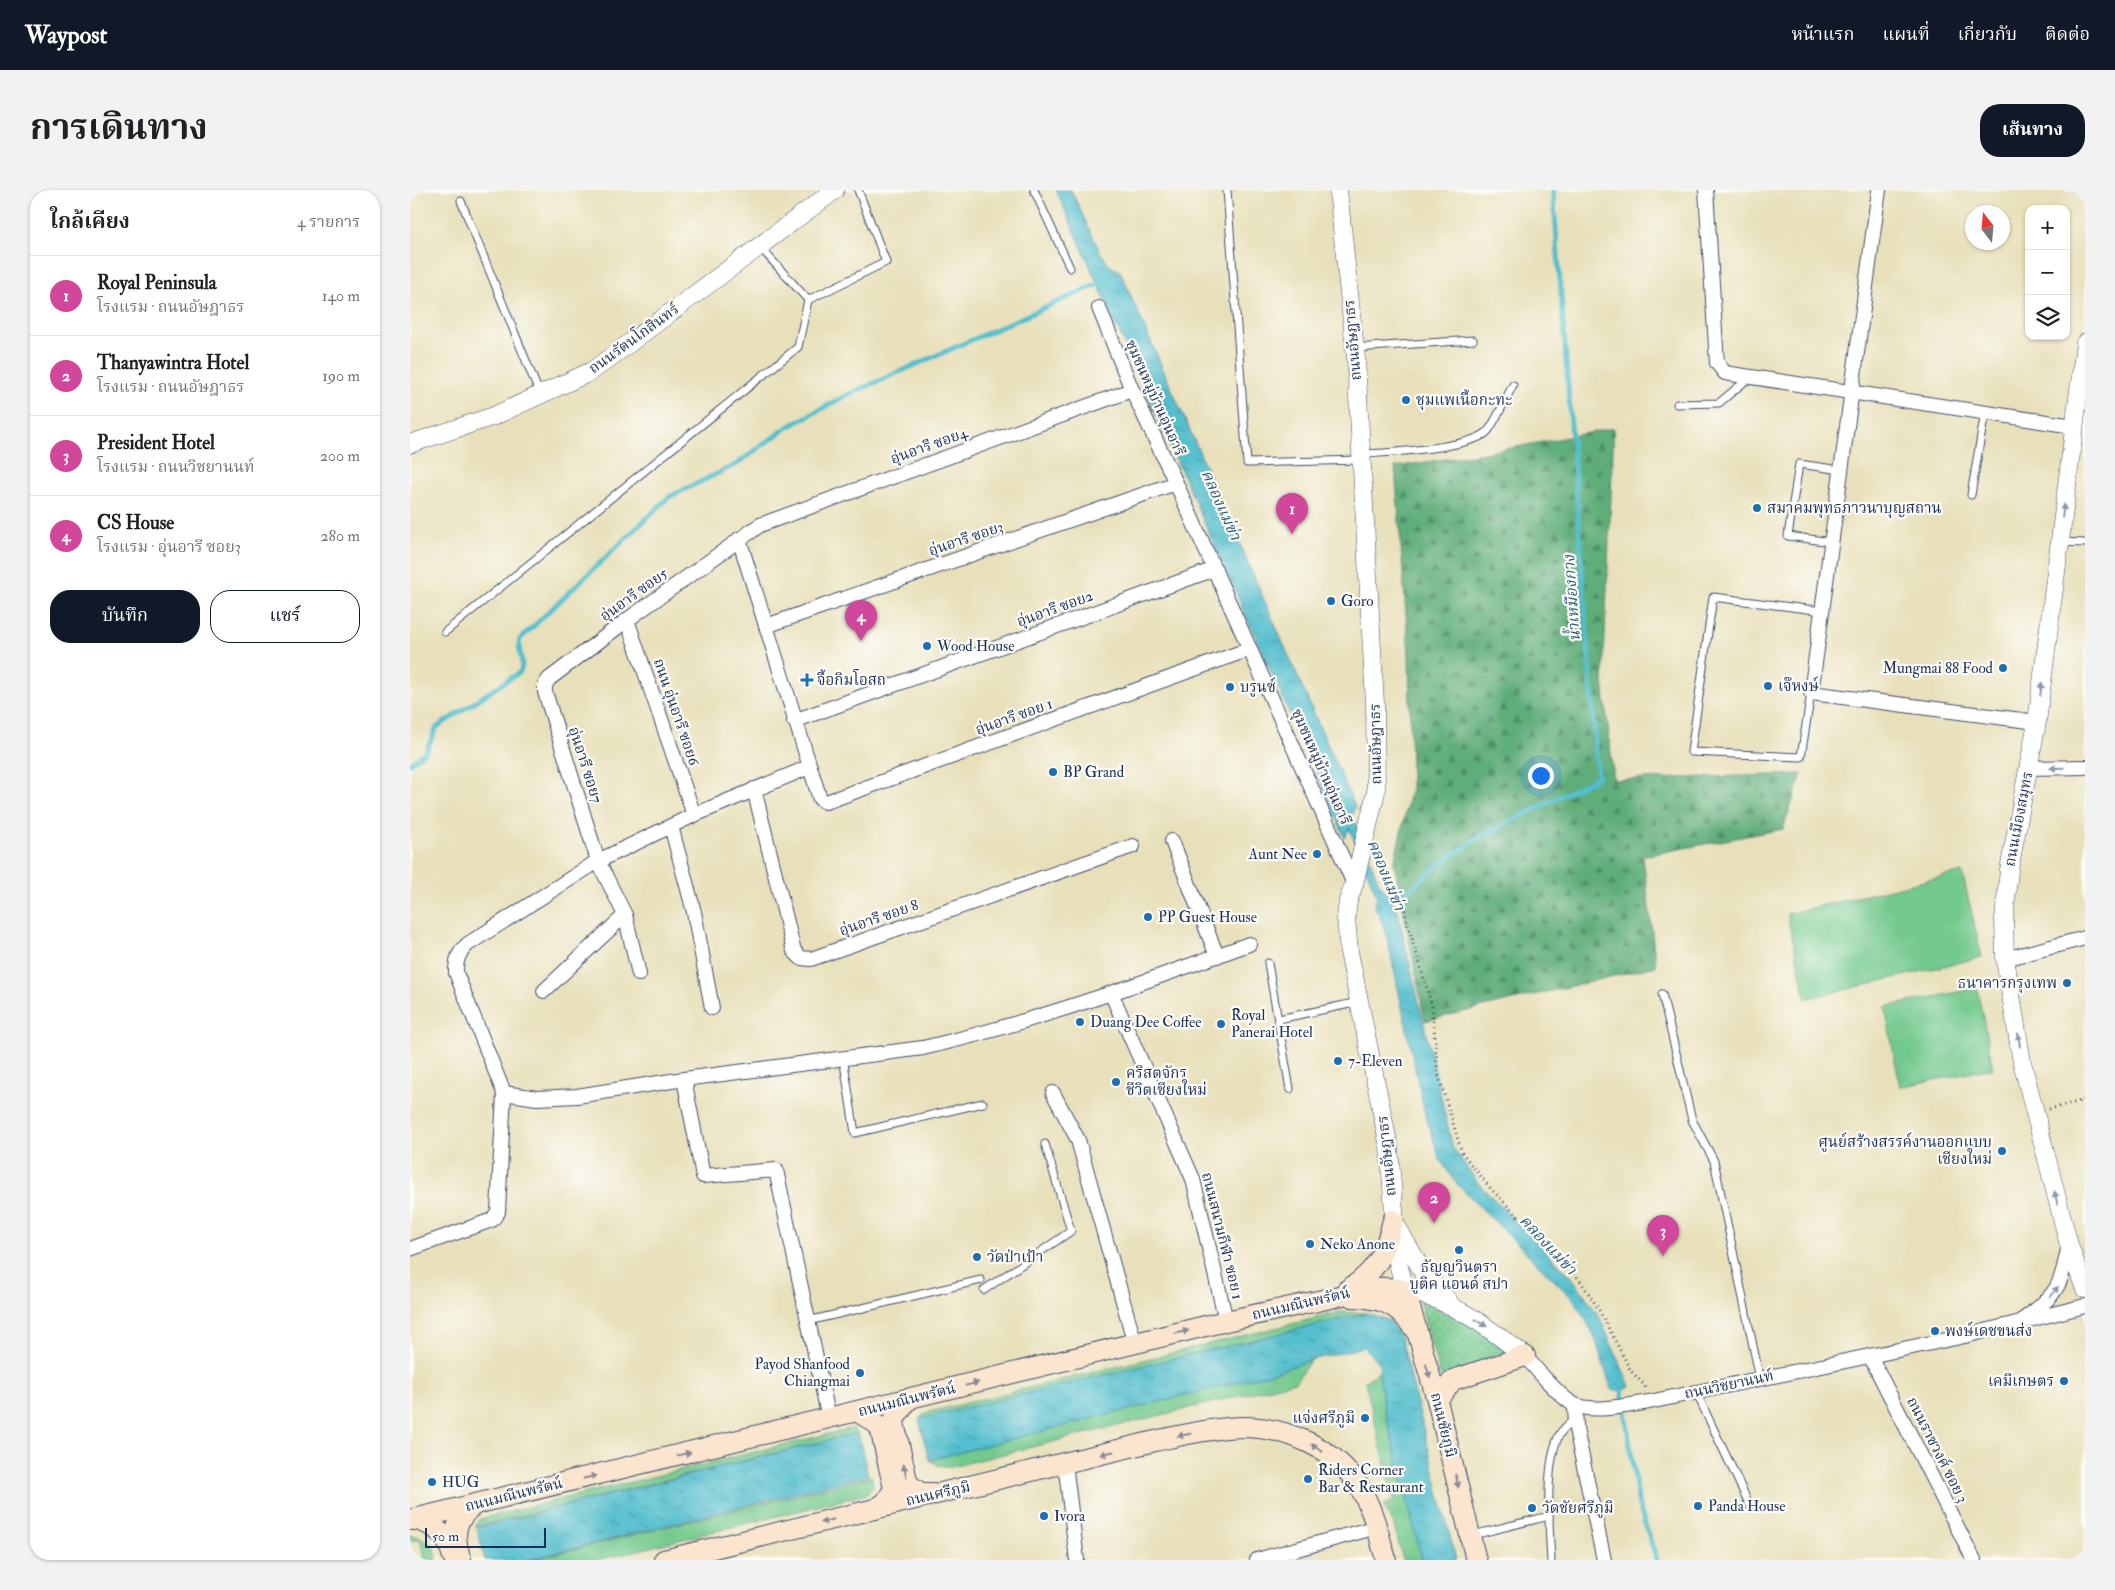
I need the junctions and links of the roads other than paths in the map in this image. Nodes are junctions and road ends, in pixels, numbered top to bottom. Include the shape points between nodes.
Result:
1 (835, 190) edge
2 (858, 190) edge
3 (1034, 190) edge
4 (1227, 190) edge
5 (1338, 190) edge
6 (1706, 190) edge
7 (1879, 190) edge
8 (461, 201) dead end
9 (759, 246) junction
10 (1070, 268) dead end
11 (808, 300) junction
12 (1098, 308) dead end
13 (1473, 340) dead end
14 (2085, 343) edge
15 (1355, 348) junction
16 (1750, 377) junction
17 (1513, 385) dead end
18 (1132, 390) junction
19 (1852, 392) junction
20 (540, 395) junction
21 (2081, 401) edge
22 (1677, 404) dead end
23 (1985, 412) junction
24 (2073, 426) junction
25 (410, 444) edge
26 (1362, 457) junction
27 (1841, 470) junction
28 (1176, 483) junction
29 (1971, 495) dead end
30 (740, 539) junction
31 (1832, 542) junction
32 (2059, 542) junction
33 (2085, 543) edge
34 (1215, 570) junction
35 (1822, 611) junction
36 (627, 620) junction
37 (766, 626) junction
38 (445, 632) dead end
39 (1250, 649) junction
40 (549, 679) joint
41 (1811, 693) junction
42 (794, 721) junction
43 (2036, 722) junction
44 (809, 767) junction
45 (2085, 767) edge
46 (2028, 768) junction
47 (754, 789) junction
48 (694, 815) junction
49 (671, 826) junction
50 (1172, 841) dead end
51 (1133, 846) dead end
52 (598, 861) junction
53 (1354, 884) junction
54 (625, 915) junction
55 (2085, 938) edge
56 (1249, 944) dead end
57 (1217, 956) junction
58 (2005, 959) junction
59 (1268, 963) dead end
60 (639, 974) dead end
61 (544, 992) dead end
62 (1662, 994) dead end
63 (1112, 995) junction
64 (1360, 1002) junction
65 (712, 1008) dead end
66 (1279, 1019) junction
67 (843, 1057) junction
68 (684, 1079) junction
69 (1290, 1089) dead end
70 (504, 1093) junction
71 (1054, 1093) dead end
72 (983, 1103) dead end
73 (1045, 1144) dead end
74 (1393, 1220) junction
75 (2069, 1245) junction
76 (410, 1249) edge
77 (2081, 1273) edge
78 (981, 1280) dead end
79 (2085, 1289) edge
80 (984, 1290) dead end
81 (1405, 1290) junction
82 (1337, 1296) junction
83 (1452, 1306) junction
84 (2085, 1306) edge
85 (808, 1321) junction
86 (1226, 1321) junction
87 (2018, 1323) junction
88 (1418, 1335) junction
89 (1135, 1344) junction
90 (1525, 1356) junction
91 (1870, 1356) junction
92 (1760, 1379) junction
93 (1696, 1392) junction
94 (908, 1400) junction
95 (1437, 1400) junction
96 (1575, 1411) junction
97 (858, 1412) junction
98 (829, 1419) junction
99 (1065, 1463) junction
100 (940, 1493) junction
101 (466, 1507) junction
102 (1751, 1508) dead end
103 (874, 1509) junction
104 (1549, 1516) junction
105 (411, 1517) edge
106 (1377, 1527) junction
107 (1470, 1536) junction
108 (453, 1560) edge
109 (461, 1560) edge
110 (664, 1560) edge
111 (1077, 1560) edge
112 (1257, 1560) edge
113 (1386, 1560) edge
114 (1476, 1560) edge
115 (1551, 1560) edge
116 (1604, 1560) edge
117 (1974, 1560) edge

1 - 9 street, ถนนรัตนโกสินทร์
2 - 11 lane via 886,262
3 - 10 lane
4 - 26 lane via 1247,463
5 - 15 street, ถนนอัษฎาธร
6 - 16 street via 1717,363 1725,373
7 - 19 street
8 - 20 lane
9 - 11 lane
9 - 20 street, ถนนรัตนโกสินทร์ via 592,371
11 - 38 lane via 798,347
12 - 18 street, ชุมชนหมู่บ้านอุ่นอารี
13 - 15 lane
14 - 21 street, ถนนเมืองสมุทร
15 - 26 street, ถนนอัษฎาธร
16 - 19 street
16 - 22 lane via 1720,402
17 - 26 lane via 1486,433 1465,442
18 - 28 street, ชุมชนหมู่บ้านอุ่นอารี
18 - 30 street, อุ่นอารี ซอย4 via 776,518
19 - 23 street
19 - 27 street
20 - 25 street, ถนนรัตนโกสินทร์ via 494,416
21 - 24 street, ถนนเมืองสมุทร
23 - 24 street
23 - 29 lane
32 -> 24 street, ถนนเมืองสมุทร
26 - 53 street, ถนนอัษฎาธร via 1375,704 1376,792
27 - 31 street
27 - 31 lane via 1799,464 1788,536
28 - 34 street, ชุมชนหมู่บ้านอุ่นอารี
28 - 37 street, อุ่นอารี ซอย3
30 - 36 street, อุ่นอารี ซอย5
30 - 37 street, อุ่นอารี ซอย 1
31 - 35 street
32 - 33 lane
43 -> 32 street, ถนนเมืองสมุทร
34 - 39 street, ชุมชนหมู่บ้านอุ่นอารี
34 - 42 street, อุ่นอารี ซอย2
35 - 41 street
35 - 41 lane via 1713,597 1691,752 1801,757
36 - 40 street, อุ่นอารี ซอย5
36 - 48 street, ถนน อุ่นอารี ซอย6
37 - 42 street, อุ่นอารี ซอย 1
39 - 44 street, อุ่นอารี ซอย 1 via 826,802 820,799
39 - 53 street, ชุมชนหมู่บ้านอุ่นอารี
40 - 52 street, อุ่นอารี ซอย7 via 545,692
41 - 43 street
42 - 44 street, อุ่นอารี ซอย 1
43 - 46 street, ถนนเมืองสมุทร
44 - 47 street
45 -> 46 street
46 - 58 street, ถนนเมืองสมุทร via 2009,870 2004,919
47 - 48 street
47 - 51 street, อุ่นอารี ซอย 8 via 794,951 801,958 811,958
48 - 49 street
49 - 52 street
49 - 65 street via 694,912
50 - 57 street
52 - 54 street, อุ่นอารี ซอย7
52 - 70 street via 459,952 456,973
53 - 64 street, ถนนอัษฎาธร via 1346,918 1349,952
54 - 60 street, อุ่นอารี ซอย7
54 - 61 street
55 - 58 street
56 - 57 street
57 - 63 street
75 -> 58 street, ถนนเมืองสมุทร via 2022,1062
59 - 66 lane
62 - 92 lane via 1692,1120 1714,1161
63 - 67 street via 924,1048
63 - 86 street, ถนนสนามกีฬา ซอย 1 via 1193,1179
64 - 66 lane
64 - 74 street, ถนนอัษฎาธร via 1389,1147
66 - 69 lane
67 - 68 street
67 - 72 lane via 855,1133
68 - 70 street via 577,1096 537,1098
68 - 85 street via 703,1176 776,1170
70 - 76 street via 498,1212 492,1220
71 - 89 street via 1078,1140
73 - 80 lane via 1071,1231
74 - 81 street, ถนนอัษฎาธร
74 - 82 main road via 1385,1250 1374,1268
74 - 83 street via 1423,1272
75 - 77 street, ถนนเมืองสมุทร
87 -> 75 street via 2048,1301 2059,1285
77 - 79 street, ถนนเมืองสมุทร
78 - 85 lane
81 - 82 main road, ถนนมณีนพรัตน์ via 1372,1287
81 - 83 street
81 - 88 main road, ถนนชัยภูมิ
82 - 86 main road, ถนนมณีนพรัตน์
82 - 88 main road via 1386,1302 1398,1309
83 -> 90 street via 1488,1327
84 - 87 street, ถนนวิชยานนท์
85 - 98 street
89 -> 86 main road, ถนนมณีนพรัตน์
87 - 91 street, ถนนวิชยานนท์
88 -> 95 main road, ถนนชัยภูมิ
94 -> 89 main road, ถนนมณีนพรัตน์
90 - 95 main road via 1453,1380
90 - 96 street
91 - 92 street, ถนนวิชยานนท์
91 - 117 street, ถนนราชวงศ์ ซอย 3
92 - 93 street, ถนนวิชยานนท์
93 - 96 street, ถนนวิชยานนท์ via 1649,1402
93 - 102 lane
94 - 97 main road, ถนนมณีนพรัตน์
100 -> 94 main road via 921,1493 908,1484 894,1423
95 -> 107 main road, ถนนชัยภูมิ
96 - 104 lane via 1562,1431 1552,1457
96 - 116 street
97 - 98 main road, ถนนมณีนพรัตน์
97 - 103 main road via 880,1428 894,1489 885,1503
101 -> 98 main road, ถนนมณีนพรัตน์
99 - 100 main road, ถนนศรีภูมิ
106 -> 99 main road, ถนนศรีภูมิ via 1359,1487 1330,1457 1308,1442 1273,1429 1242,1427 1213,1430
99 - 111 street
100 - 103 main road, ถนนศรีภูมิ
101 - 105 main road, ถนนมณีนพรัตน์
101 - 109 main road via 456,1530
103 -> 110 main road, ถนนศรีภูมิ
104 - 107 lane
104 - 115 lane
105 - 108 main road via 427,1522 443,1533
106 - 112 street
106 - 113 main road, ถนนศรีภูมิ
107 - 114 main road, ถนนชัยภูมิ

